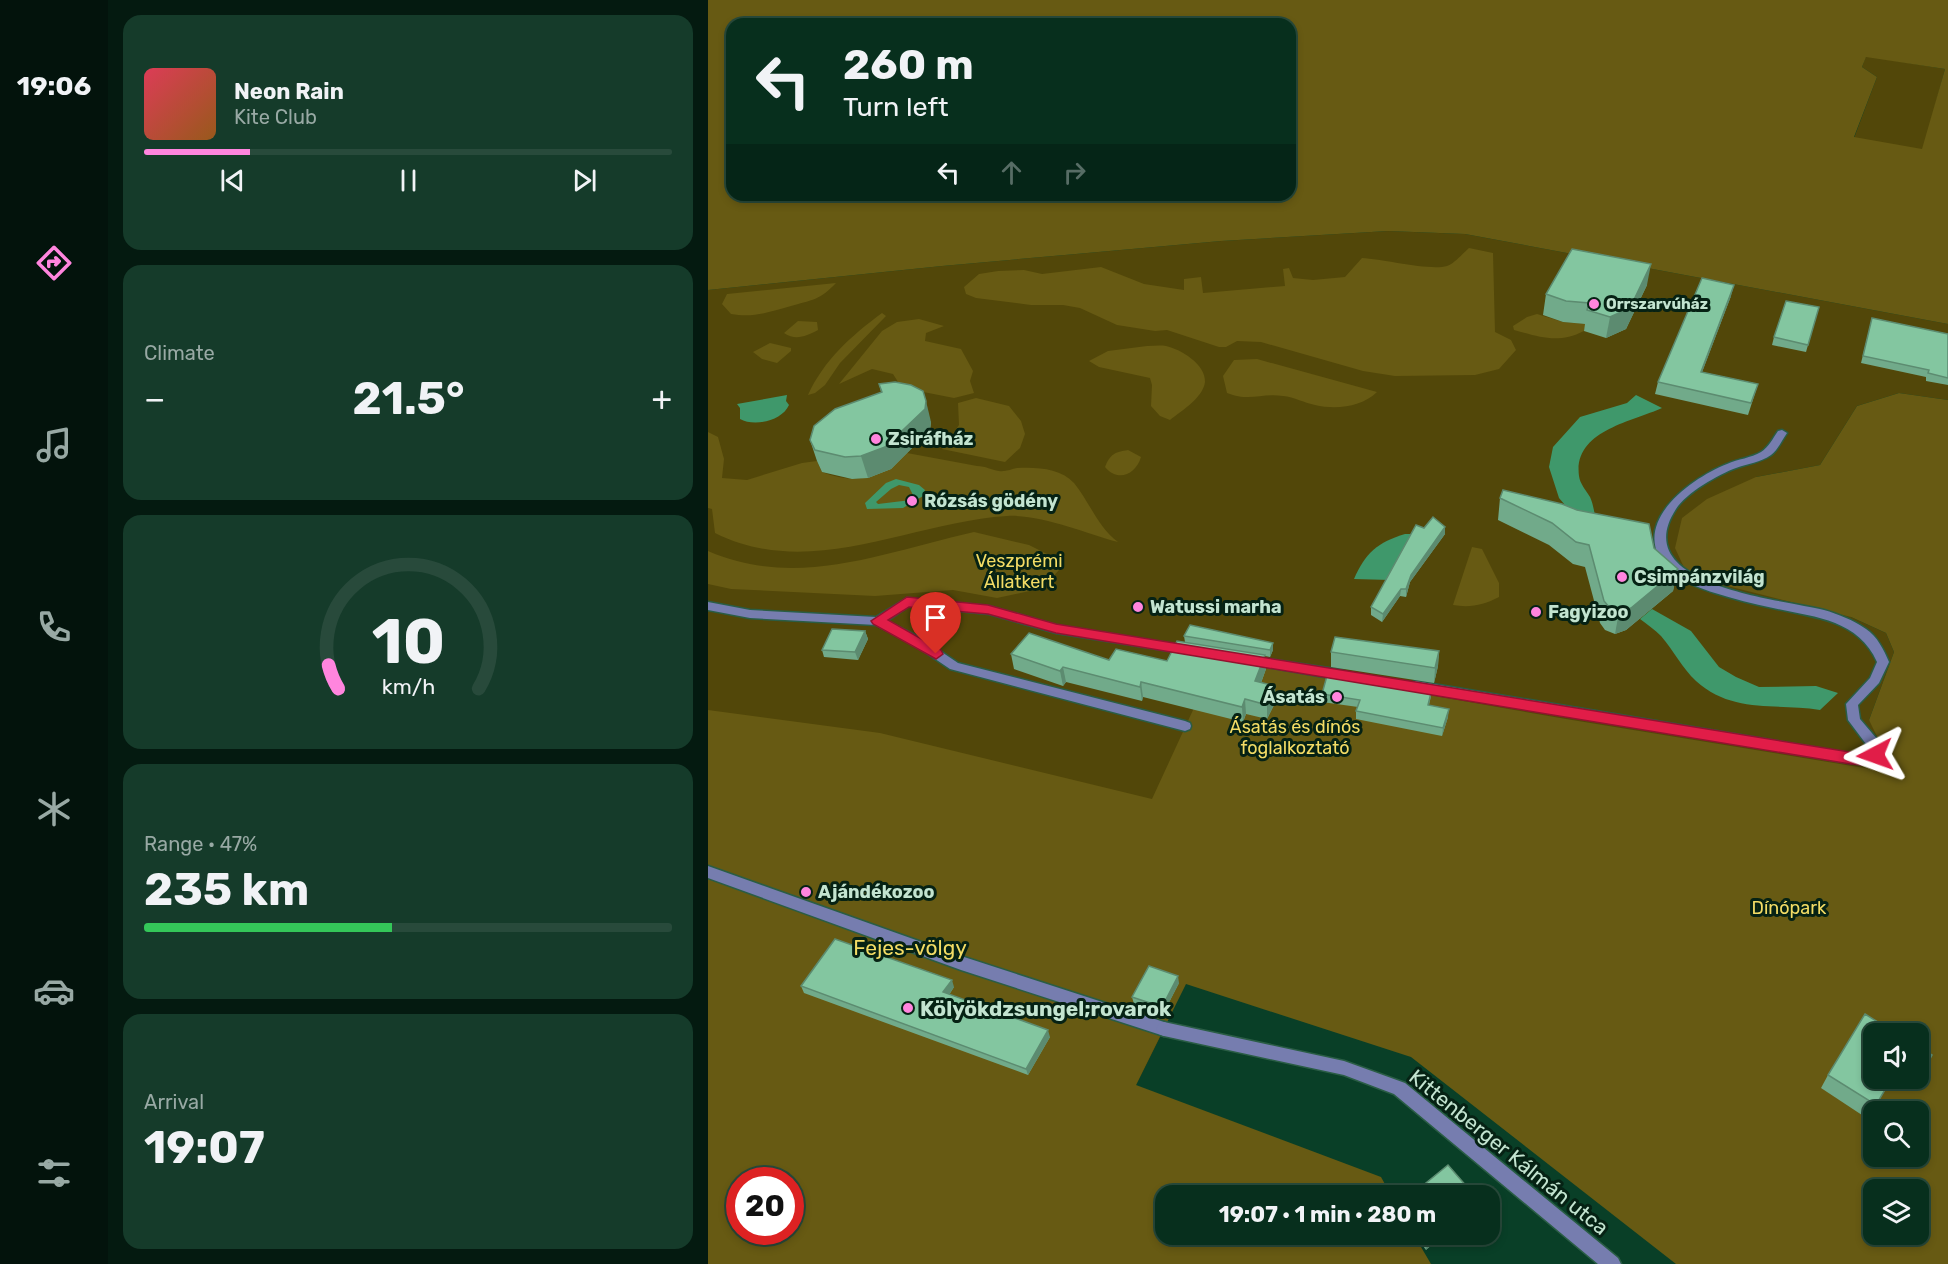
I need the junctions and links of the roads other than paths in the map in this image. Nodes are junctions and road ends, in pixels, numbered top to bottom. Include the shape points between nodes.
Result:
1 (1782, 433) dead end
2 (708, 606) edge
3 (878, 621) junction
4 (1197, 651) edge
5 (1232, 657) edge
6 (1349, 676) edge
7 (1408, 685) edge
8 (1185, 726) dead end
9 (708, 872) edge
10 (1612, 1264) edge

1 - 7 street via 1767,453 1728,467 1672,507 1661,529 1661,550 1671,565 1694,581 1730,594 1823,614 1868,636 1883,662 1875,680 1852,704 1854,720 1872,742 1875,755 1850,758
2 - 3 street via 750,614
3 - 4 street via 907,602 988,610 1056,629
3 - 8 street via 954,666
5 - 6 street
9 - 10 street, Kittenberger Kálmán utca via 961,963 1164,1029 1344,1068 1398,1088

